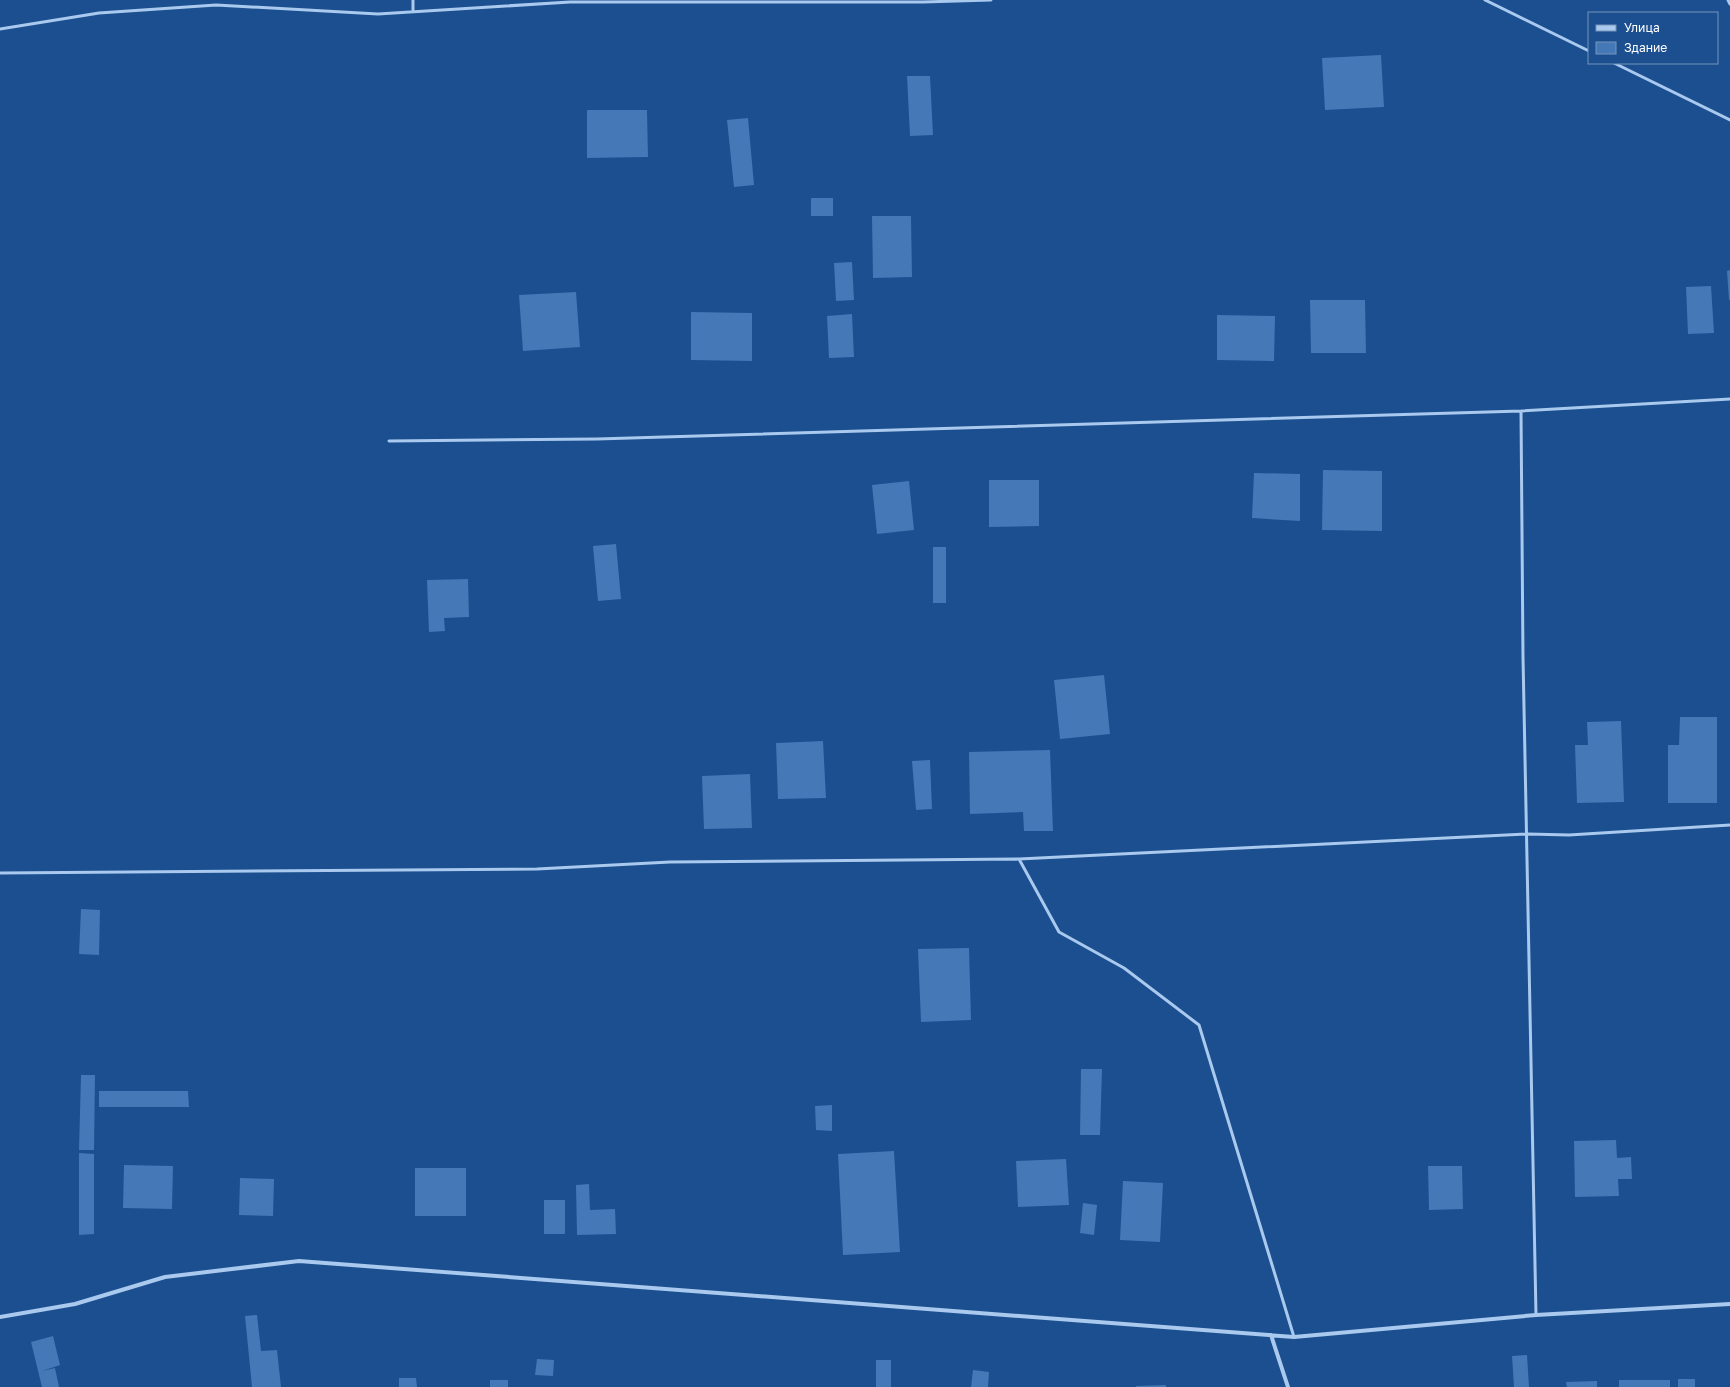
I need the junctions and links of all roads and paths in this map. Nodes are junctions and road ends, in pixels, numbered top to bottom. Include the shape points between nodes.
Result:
1 (413, 0) edge
2 (991, 0) edge
3 (1485, 0) edge
4 (1728, 0) edge
5 (1730, 4) edge
6 (413, 11) junction
7 (0, 29) edge
8 (1588, 51) edge
9 (1616, 64) edge
10 (1730, 120) edge
11 (1730, 399) edge
12 (1521, 411) junction
13 (389, 441) dead end
14 (1730, 825) edge
15 (1528, 834) junction
16 (1019, 859) junction
17 (0, 873) edge
18 (1730, 1304) edge
19 (1536, 1315) junction
20 (0, 1317) edge
21 (1271, 1335) junction
22 (1294, 1337) junction
23 (1288, 1387) edge

1 - 6 lane
2 - 6 lane via 570,2
3 - 8 lane
4 - 5 lane
6 - 7 lane via 378,14 216,5 99,13
9 - 10 lane
11 - 12 lane
12 - 13 lane via 605,438
12 - 15 lane via 1523,657
14 - 15 lane via 1569,835
15 - 16 lane
15 - 19 lane
16 - 17 lane via 670,862 537,869
16 - 22 lane via 1059,932 1124,968 1199,1025
18 - 19 street
19 - 22 street
20 - 21 street via 75,1304 165,1277 299,1261
21 - 22 street
21 - 23 street

